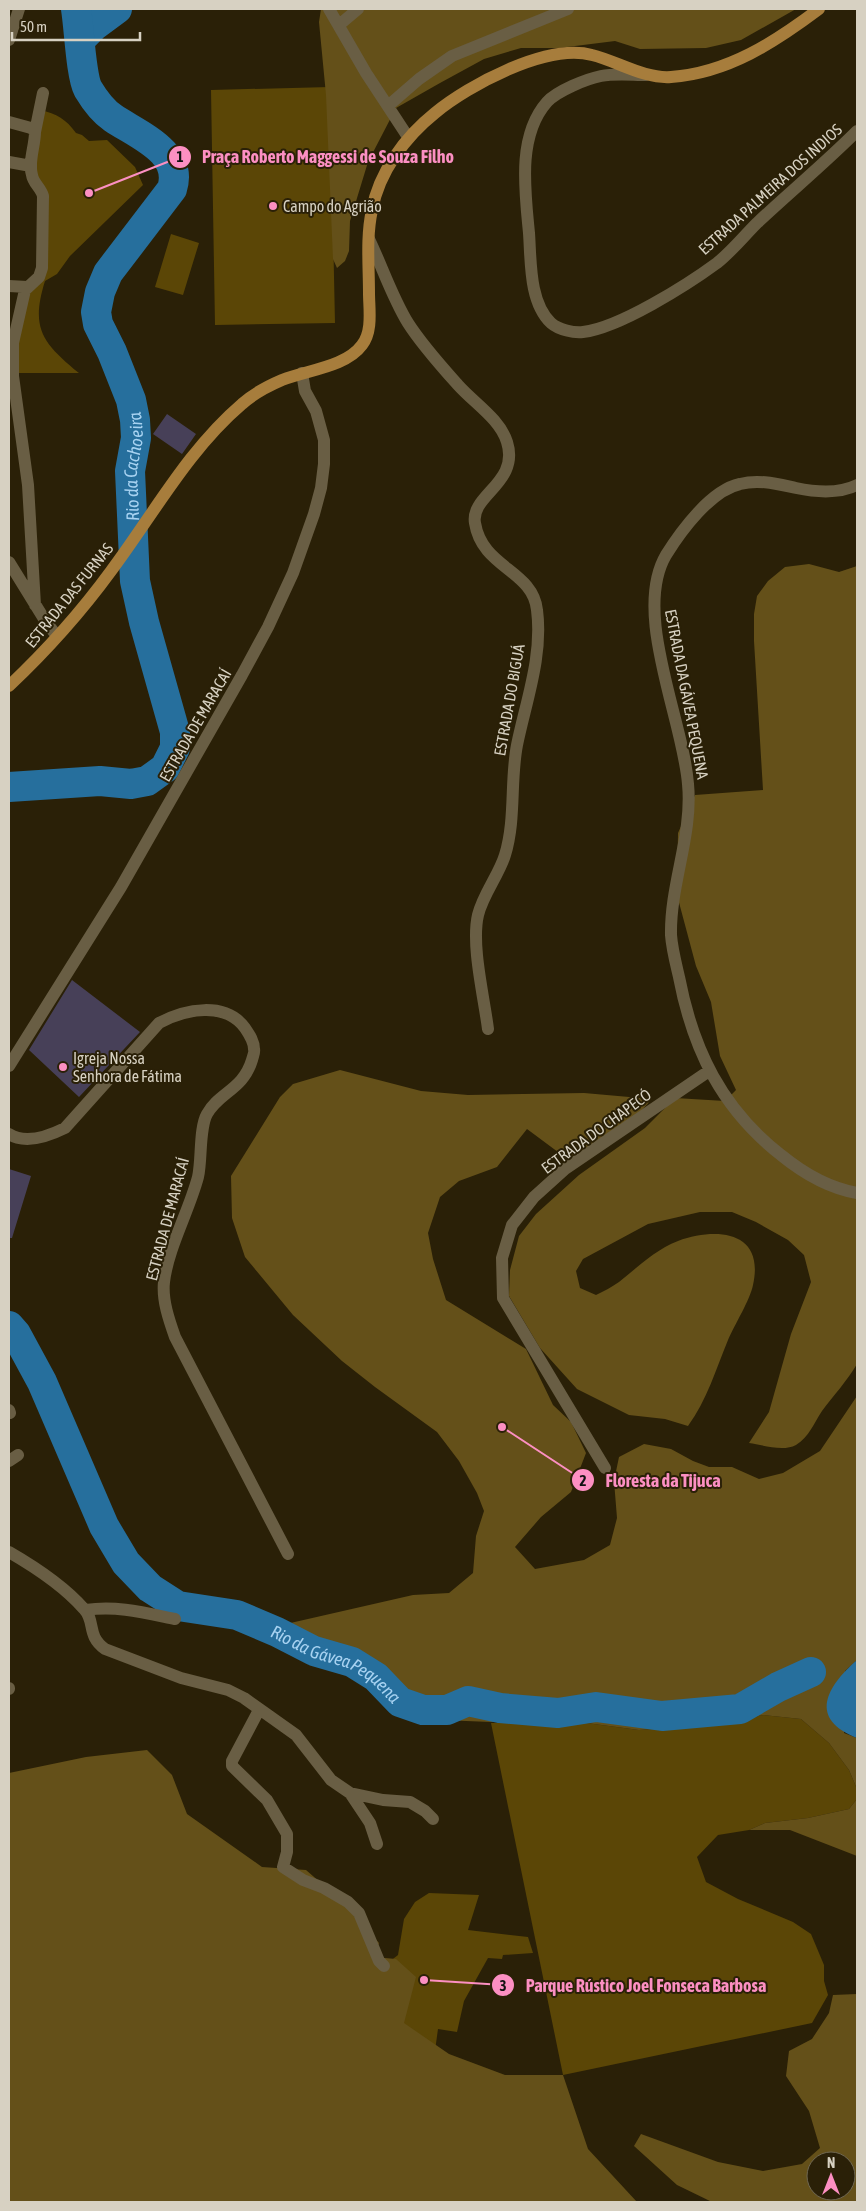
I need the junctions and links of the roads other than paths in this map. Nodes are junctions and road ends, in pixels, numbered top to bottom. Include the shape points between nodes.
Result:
1 (18, 9) edge
2 (329, 9) edge
3 (358, 9) edge
4 (568, 9) edge
5 (819, 9) edge
6 (339, 25) junction
7 (10, 32) edge
8 (654, 75) junction
9 (43, 93) dead end
10 (389, 105) junction
11 (9, 122) edge
12 (857, 131) edge
13 (35, 132) junction
14 (408, 138) junction
15 (9, 162) edge
16 (31, 166) junction
17 (369, 239) junction
18 (9, 286) edge
19 (27, 287) junction
20 (302, 374) junction
21 (857, 485) edge
22 (11, 571) edge
23 (36, 605) junction
24 (57, 636) junction
25 (9, 686) edge
26 (488, 1029) dead end
27 (9, 1066) edge
28 (709, 1071) junction
29 (9, 1134) edge
30 (857, 1193) edge
31 (605, 1468) dead end
32 (9, 1552) edge
33 (288, 1554) dead end
34 (86, 1610) junction
35 (175, 1618) dead end
36 (259, 1710) junction
37 (350, 1793) junction
38 (433, 1818) dead end
39 (378, 1844) dead end
40 (384, 1966) dead end

1 - 7 street
2 - 6 street
3 - 6 street
4 - 10 street via 452,56
5 - 8 main road, ESTRADA DAS FURNAS via 780,38 724,66 698,74
6 - 10 street via 366,73
8 - 12 street, ESTRADA PALMEIRA DOS INDIOS via 601,76 572,86 548,101 536,119 527,148 525,192 535,292 552,324 572,332 600,328 651,304 717,262
8 - 14 main road, ESTRADA DAS FURNAS via 587,53 543,58 494,75 469,88 434,113
9 - 13 street
10 - 14 street
11 - 13 street
13 - 16 street
14 - 17 main road, ESTRADA DAS FURNAS via 375,196
15 - 16 street
16 - 19 street via 32,178 43,196 42,268 39,277
17 - 20 main road, ESTRADA DAS FURNAS via 369,324 366,339 348,359
17 - 26 street, ESTRADA DO BIGUÁ via 408,323 458,386 492,419 506,441 509,454 505,473 475,512 474,522 485,550 526,584 537,608 534,671 517,745 509,841 478,914 476,938
18 - 19 street
19 - 23 street via 12,343 13,376 28,485
20 - 24 main road, ESTRADA DAS FURNAS via 265,388 220,423 111,572
20 - 27 street, ESTRADA DE MARACAÍ via 324,440 324,464 314,514 293,573 242,675 121,887
21 - 28 street, ESTRADA DA GÁVEA PEQUENA via 831,491 758,482 738,484 718,493 692,520 665,557 657,577 654,623 682,743 689,801 674,887 671,937 689,1020
22 - 23 street
23 - 24 street
24 - 25 main road, ESTRADA DAS FURNAS
28 - 30 street, ESTRADA DA GÁVEA PEQUENA via 722,1094 747,1125 777,1152 797,1168 822,1181
28 - 31 street, ESTRADA DO CHAPECÓ via 566,1169 534,1197 512,1225 502,1258 503,1298
29 - 33 street, ESTRADA DE MARACAÍ via 36,1139 66,1128 159,1023 174,1015 207,1010 225,1013 240,1021 250,1035 255,1050 249,1072 212,1107 204,1122 198,1175 168,1264 165,1300 174,1337
32 - 34 street
34 - 35 street via 129,1610
34 - 36 street via 96,1642 105,1649 181,1678 228,1690
36 - 37 street via 296,1735 331,1780
36 - 40 street via 232,1760 232,1766 267,1800 288,1834 283,1867 348,1902 359,1913
37 - 38 street via 410,1802
37 - 39 street via 370,1823

